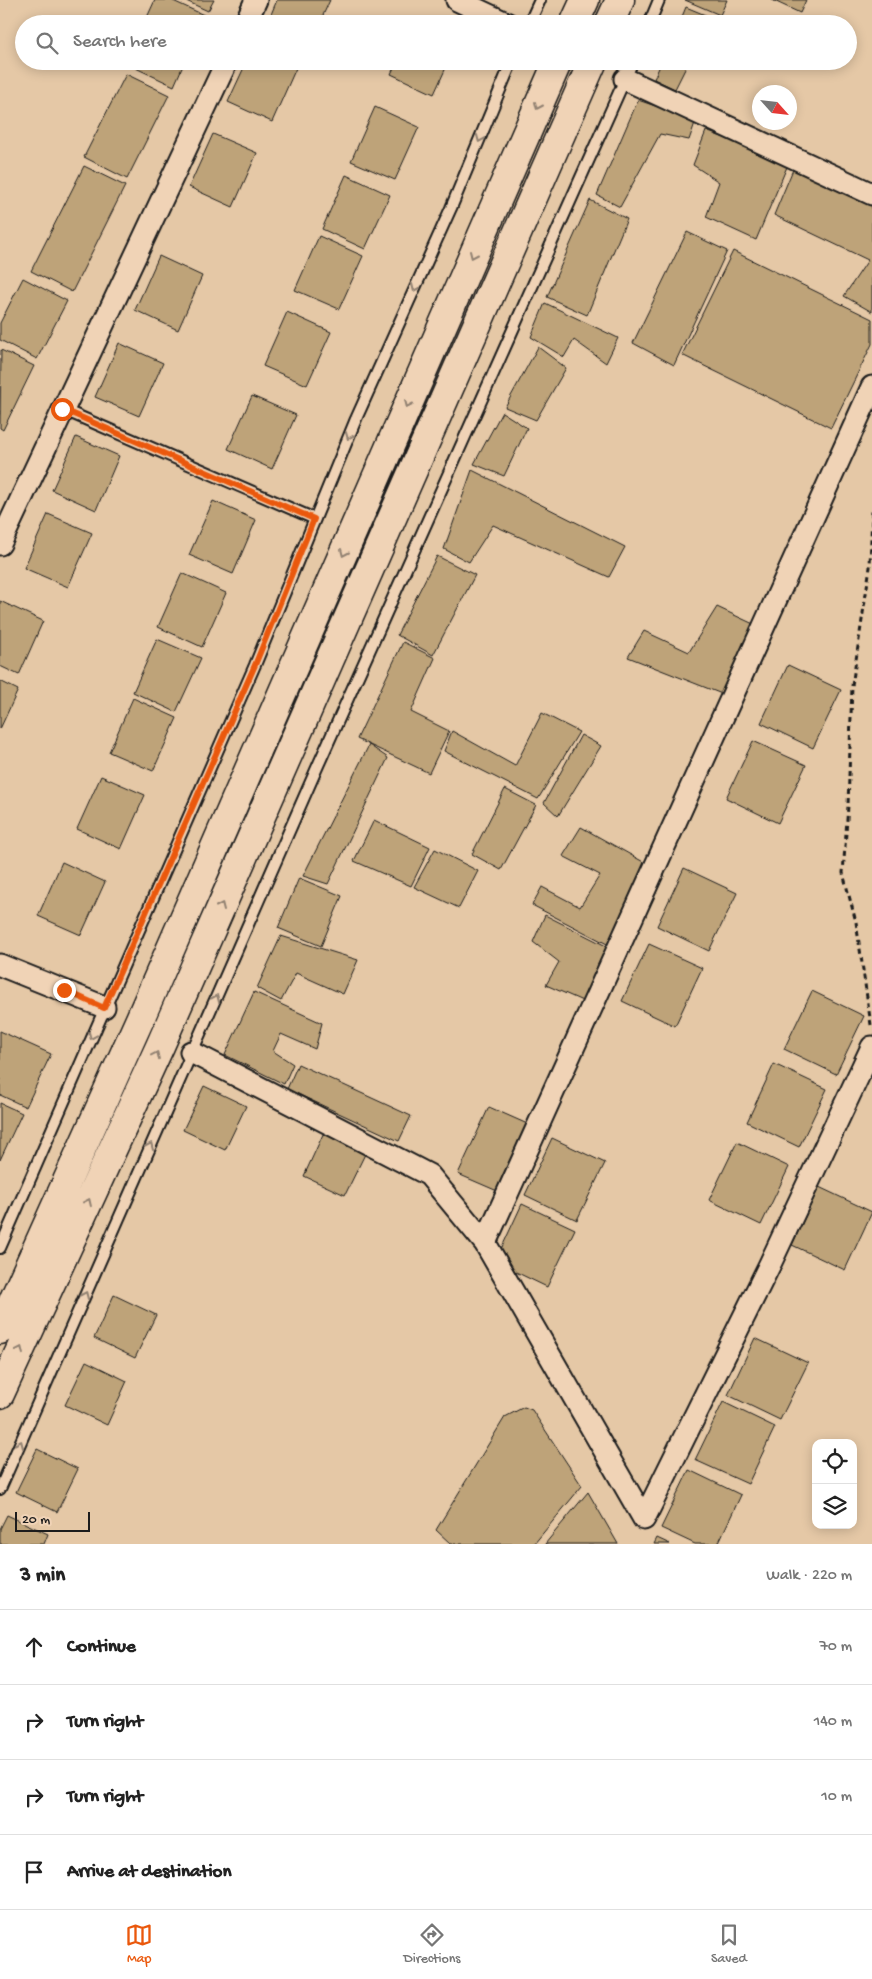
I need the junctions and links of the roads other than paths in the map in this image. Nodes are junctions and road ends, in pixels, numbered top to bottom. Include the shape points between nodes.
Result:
1 (256, 0) edge
2 (457, 0) edge
3 (540, 0) edge
4 (585, 0) edge
5 (620, 0) edge
6 (659, 0) edge
7 (249, 15) edge
8 (489, 15) edge
9 (533, 15) edge
10 (578, 15) edge
11 (613, 15) edge
12 (653, 15) edge
13 (223, 70) edge
14 (508, 70) edge
15 (554, 70) edge
16 (589, 70) edge
17 (629, 70) edge
18 (872, 194) edge
19 (872, 387) edge
20 (62, 409) junction
21 (314, 519) junction
22 (0, 544) edge
23 (0, 965) edge
24 (104, 1008) junction
25 (872, 1047) edge
26 (191, 1052) junction
27 (485, 1243) junction
28 (0, 1248) edge
29 (0, 1330) edge
30 (0, 1394) edge
31 (0, 1488) edge

1 - 7 street
2 - 8 street
3 - 9 lane
4 - 10 main road
5 - 11 main road
6 - 12 lane
13 - 20 street
14 -> 21 lane
15 -> 29 main road via 140,1019
30 -> 16 main road via 160,1046
17 - 18 street
26 -> 17 lane
19 - 27 street
20 - 21 lane
20 - 22 street
21 - 24 lane via 251,674
23 - 24 street
24 -> 28 lane
25 - 27 street via 644,1520
26 - 27 street via 429,1176
31 -> 26 lane

